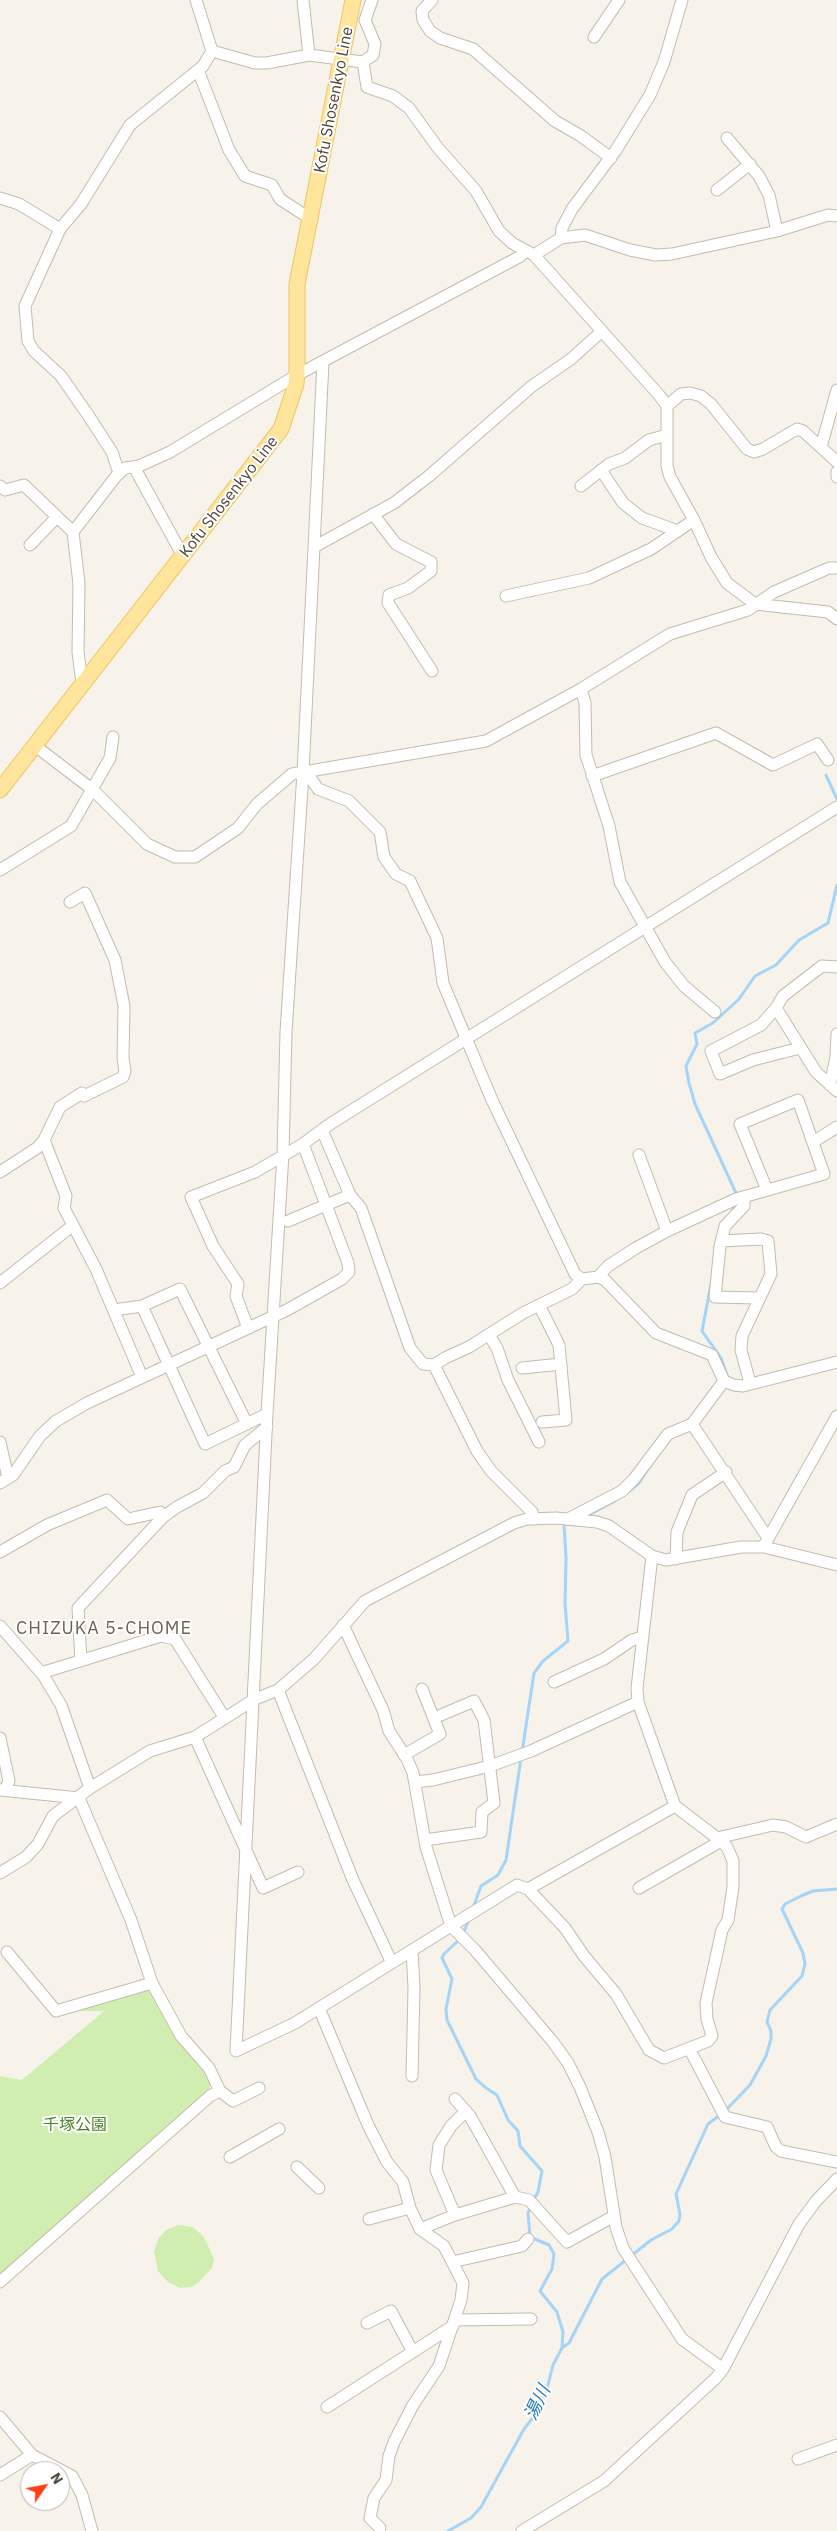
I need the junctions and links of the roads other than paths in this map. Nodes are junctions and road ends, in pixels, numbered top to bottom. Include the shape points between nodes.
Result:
1 (196, 0) edge
2 (303, 0) edge
3 (353, 0) edge
4 (372, 0) edge
5 (432, 0) edge
6 (619, 0) edge
7 (682, 0) edge
8 (594, 37) dead end
9 (212, 51) junction
10 (309, 55) junction
11 (342, 60) junction
12 (363, 62) junction
13 (198, 70) junction
14 (727, 138) dead end
15 (611, 158) junction
16 (750, 164) junction
17 (717, 190) dead end
18 (0, 198) edge
19 (837, 216) edge
20 (312, 220) junction
21 (60, 229) junction
22 (777, 231) junction
23 (561, 238) junction
24 (530, 253) junction
25 (601, 332) junction
26 (323, 362) junction
27 (297, 375) junction
28 (837, 390) edge
29 (667, 406) junction
30 (667, 435) junction
31 (822, 447) junction
32 (837, 462) edge
33 (134, 467) junction
34 (601, 470) junction
35 (837, 472) edge
36 (119, 474) junction
37 (837, 477) edge
38 (0, 486) edge
39 (581, 486) dead end
40 (373, 514) junction
41 (57, 517) junction
42 (694, 520) junction
43 (678, 530) junction
44 (73, 532) junction
45 (30, 545) dead end
46 (314, 547) junction
47 (183, 556) junction
48 (837, 568) edge
49 (506, 596) dead end
50 (755, 604) junction
51 (837, 619) edge
52 (432, 672) dead end
53 (82, 683) junction
54 (581, 689) junction
55 (113, 737) dead end
56 (34, 745) junction
57 (828, 760) dead end
58 (305, 773) junction
59 (592, 776) junction
60 (0, 790) edge
61 (93, 790) junction
62 (837, 807) edge
63 (0, 870) edge
64 (70, 902) dead end
65 (646, 925) junction
66 (837, 967) edge
67 (776, 1008) junction
68 (715, 1012) dead end
69 (837, 1034) edge
70 (466, 1038) junction
71 (800, 1048) junction
72 (833, 1088) edge
73 (837, 1127) edge
74 (322, 1130) junction
75 (44, 1140) junction
76 (813, 1142) junction
77 (303, 1144) junction
78 (283, 1154) junction
79 (639, 1155) dead end
80 (0, 1172) edge
81 (767, 1190) junction
82 (350, 1194) junction
83 (744, 1197) junction
84 (326, 1205) junction
85 (288, 1221) dead end
86 (72, 1226) junction
87 (667, 1231) junction
88 (722, 1241) junction
89 (598, 1277) junction
90 (582, 1279) junction
91 (0, 1282) edge
92 (758, 1298) junction
93 (539, 1305) junction
94 (142, 1306) junction
95 (114, 1310) junction
96 (273, 1316) junction
97 (248, 1328) junction
98 (489, 1335) junction
99 (208, 1346) junction
100 (837, 1362) edge
101 (560, 1364) junction
102 (168, 1365) junction
103 (434, 1365) junction
104 (522, 1368) dead end
105 (142, 1377) junction
106 (724, 1381) junction
107 (750, 1384) junction
108 (267, 1414) junction
109 (837, 1416) edge
110 (542, 1422) dead end
111 (247, 1424) junction
112 (692, 1424) junction
113 (267, 1427) junction
114 (0, 1442) edge
115 (540, 1442) dead end
116 (726, 1472) junction
117 (4, 1480) edge
118 (163, 1517) junction
119 (568, 1518) junction
120 (534, 1519) junction
121 (766, 1543) junction
122 (0, 1552) edge
123 (652, 1556) junction
124 (676, 1559) junction
125 (837, 1565) edge
126 (343, 1625) junction
127 (0, 1626) edge
128 (643, 1637) junction
129 (81, 1661) junction
130 (42, 1673) junction
131 (554, 1682) dead end
132 (422, 1689) dead end
133 (278, 1690) junction
134 (255, 1700) junction
135 (638, 1702) junction
136 (224, 1717) junction
137 (434, 1718) junction
138 (195, 1737) junction
139 (0, 1738) edge
140 (404, 1755) junction
141 (490, 1766) junction
142 (415, 1782) junction
143 (90, 1788) junction
144 (3, 1790) edge
145 (79, 1798) junction
146 (674, 1806) junction
147 (837, 1824) edge
148 (425, 1840) junction
149 (719, 1840) junction
150 (246, 1854) junction
151 (298, 1872) dead end
152 (0, 1873) edge
153 (528, 1888) junction
154 (639, 1888) dead end
155 (451, 1926) junction
156 (412, 1950) junction
157 (7, 1952) dead end
158 (392, 1961) junction
159 (152, 1982) junction
160 (319, 2008) junction
161 (689, 2048) junction
162 (412, 2076) dead end
163 (259, 2088) dead end
164 (220, 2092) junction
165 (454, 2099) dead end
166 (466, 2111) junction
167 (280, 2129) dead end
168 (230, 2157) dead end
169 (837, 2162) edge
170 (298, 2166) dead end
171 (837, 2179) edge
172 (319, 2188) dead end
173 (516, 2197) junction
174 (410, 2208) junction
175 (455, 2215) junction
176 (614, 2216) junction
177 (369, 2219) dead end
178 (420, 2229) junction
179 (528, 2239) dead end
180 (452, 2262) junction
181 (0, 2282) edge
182 (531, 2319) dead end
183 (367, 2323) dead end
184 (454, 2323) junction
185 (413, 2352) junction
186 (723, 2369) junction
187 (327, 2407) dead end
188 (0, 2418) edge
189 (837, 2445) edge
190 (32, 2455) junction
191 (798, 2459) dead end
192 (0, 2475) edge
193 (380, 2528) dead end
194 (92, 2531) edge
195 (522, 2531) edge

1 - 9 street
2 - 10 street
3 - 11 main road, Kofu Shosenkyo Line
4 - 12 street via 365,20 375,44 373,55
5 - 15 street via 422,11 430,31 440,38 473,49 556,122
6 - 8 street
7 - 15 street via 664,62 650,95
9 - 10 street via 267,63
9 - 13 street
10 - 11 street
11 - 12 street
11 - 20 main road, Kofu Shosenkyo Line
12 - 24 street via 367,87 393,96 409,108 438,148 476,191 499,231
13 - 20 street via 229,150 245,176 272,185 280,198
13 - 21 street via 130,125 81,204
14 - 16 street
15 - 23 street via 572,208 562,228
16 - 17 street
16 - 22 street via 769,195
18 - 21 street via 19,204
19 - 22 street via 828,215
20 - 27 main road, Kofu Shosenkyo Line via 298,284
21 - 36 street via 25,306 28,341 61,376 88,415 112,452
22 - 23 street via 656,255 585,235
23 - 24 street
24 - 25 street
24 - 26 street
25 - 29 street
25 - 40 street via 571,359 532,386 429,476 394,503
26 - 27 street
26 - 46 street
27 - 33 street via 170,452
27 - 47 main road, Kofu Shosenkyo Line via 281,429
28 - 31 street
29 - 30 street
29 - 31 street via 681,394 702,396 746,449 754,452 797,429
30 - 34 street via 649,440 625,458
30 - 42 street via 670,478
31 - 32 street
33 - 36 street
33 - 47 street
34 - 39 street
34 - 43 street via 623,503 642,518
35 - 37 street
36 - 44 street
38 - 41 street via 5,490 24,485
40 - 46 street
40 - 52 street via 396,544 431,562 431,571 408,588 389,596 388,603
41 - 44 street
41 - 45 street
42 - 43 street
42 - 50 street via 710,557 727,583
43 - 49 street via 651,549 589,578
44 - 53 street via 79,584 78,652
46 - 58 street
47 - 53 main road, Kofu Shosenkyo Line
48 - 50 street via 805,578
50 - 51 street via 828,612
50 - 54 street via 748,610 670,634
53 - 56 main road, Kofu Shosenkyo Line
54 - 58 street via 486,742
54 - 59 street via 585,703 586,755
55 - 61 street via 110,758
56 - 60 main road, Kofu Shosenkyo Line
56 - 61 street
57 - 59 street via 817,744 773,765 716,733
58 - 61 street via 292,774 284,779 257,804 238,828 195,857 186,859 158,851 147,844
58 - 70 street via 318,789 349,801 380,832 384,857 396,874 410,881 437,938 443,983
58 - 78 street via 286,1032
59 - 65 street via 609,826 620,882
61 - 63 street via 71,826
62 - 65 street
64 - 75 street via 85,893 115,960 124,1006 122,1058 125,1071 123,1077 84,1096 82,1093 60,1107
65 - 68 street via 665,962 684,986
65 - 70 street
66 - 67 street via 822,966 783,996
67 - 71 street
67 - 71 street via 761,1024 711,1051 720,1074 753,1060
69 - 72 street
70 - 74 street
70 - 90 street via 570,1265
71 - 72 street via 816,1072
73 - 76 street
74 - 77 street
74 - 82 street
75 - 80 street
75 - 86 street via 66,1196 64,1208
76 - 81 street via 824,1174
76 - 81 street via 798,1100 740,1124
77 - 78 street
77 - 84 street
78 - 96 street
78 - 97 street via 235,1181 191,1197 213,1246 238,1284 236,1296
79 - 87 street
81 - 83 street
82 - 84 street
82 - 103 street via 361,1208 410,1348 423,1364
83 - 87 street
83 - 88 street via 744,1206 725,1226
84 - 85 street
84 - 96 street via 350,1272
86 - 91 street
86 - 95 street
87 - 89 street via 608,1266
88 - 92 street via 715,1297
88 - 92 street via 761,1238 768,1241 771,1274
89 - 90 street
89 - 106 street via 605,1280 656,1333 712,1355
90 - 93 street via 572,1289
92 - 107 street via 742,1336 741,1350
93 - 98 street
93 - 101 street via 559,1345
94 - 95 street
94 - 99 street via 180,1289
94 - 102 street
95 - 105 street
96 - 97 street
96 - 108 street
97 - 99 street
98 - 103 street
98 - 115 street
99 - 102 street
99 - 111 street
100 - 107 street
101 - 104 street
101 - 110 street via 566,1420
102 - 105 street
102 - 111 street via 205,1444
103 - 120 street via 476,1450 532,1512
105 - 117 street via 56,1421 40,1436 23,1463
106 - 107 street via 734,1385
106 - 112 street
108 - 111 street
108 - 113 street
109 - 121 street
112 - 116 street
112 - 119 street via 668,1434 622,1491
113 - 118 street via 245,1445 234,1467 224,1471 203,1493
113 - 134 street
114 - 117 street
116 - 121 street
116 - 124 street via 692,1494 677,1532
118 - 122 street via 160,1512 128,1519 107,1500 47,1525
118 - 129 street via 78,1608
119 - 120 street
119 - 123 street via 609,1526
120 - 126 street via 500,1528 374,1595
121 - 124 street
121 - 125 street
123 - 124 street
123 - 128 street
126 - 133 street via 314,1659
126 - 140 street via 383,1710 389,1731
127 - 130 street
128 - 131 street
128 - 135 street
129 - 130 street
129 - 136 street via 161,1636 175,1639
130 - 143 street via 71,1727
132 - 137 street
133 - 134 street
133 - 158 street via 353,1880
134 - 136 street
134 - 150 street
135 - 141 street
135 - 146 street
136 - 138 street
137 - 140 street via 440,1734
137 - 141 street via 474,1701 484,1720
138 - 143 street via 150,1751
138 - 150 street
139 - 144 street via 9,1781
140 - 142 street
141 - 142 street
141 - 148 street via 494,1803 482,1812 481,1832
142 - 148 street
143 - 145 street
144 - 145 street
145 - 152 street via 53,1816 38,1844 26,1857
145 - 159 street via 131,1920
146 - 149 street
146 - 153 street
147 - 149 street via 806,1837 786,1827 772,1825
148 - 155 street
149 - 154 street
149 - 161 street via 727,1847 733,1861 733,1887 728,1920 722,1930 706,2003 706,2019 712,2036 708,2041
150 - 151 street via 262,1888
150 - 160 street via 236,2051
153 - 155 street via 517,1884
153 - 161 street via 565,1928 616,1994 649,2050 664,2058
155 - 156 street
155 - 176 street via 475,1950 568,2063 598,2132
156 - 158 street
156 - 162 street
157 - 159 street via 56,2011
158 - 160 street
159 - 164 street via 181,2036 209,2068
160 - 174 street via 368,2125 387,2162 403,2182
161 - 169 street via 722,2113 767,2127 781,2151
163 - 164 street via 233,2101
164 - 181 street via 210,2096
165 - 166 street
166 - 173 street
166 - 175 street via 439,2145 436,2170
167 - 168 street
170 - 172 street
171 - 186 street via 799,2224
173 - 175 street
173 - 176 street via 533,2205 567,2242
174 - 177 street
174 - 178 street
175 - 178 street
176 - 186 street via 629,2257 682,2339
178 - 180 street via 444,2246
179 - 180 street via 522,2246
180 - 184 street via 463,2283
182 - 184 street
183 - 185 street via 391,2312
184 - 185 street
184 - 193 street via 439,2366 413,2405 391,2449 386,2480 374,2498 369,2515 373,2524
185 - 187 street
186 - 195 street via 604,2482
188 - 190 street
189 - 191 street
190 - 192 street
190 - 194 street via 72,2476 82,2495

